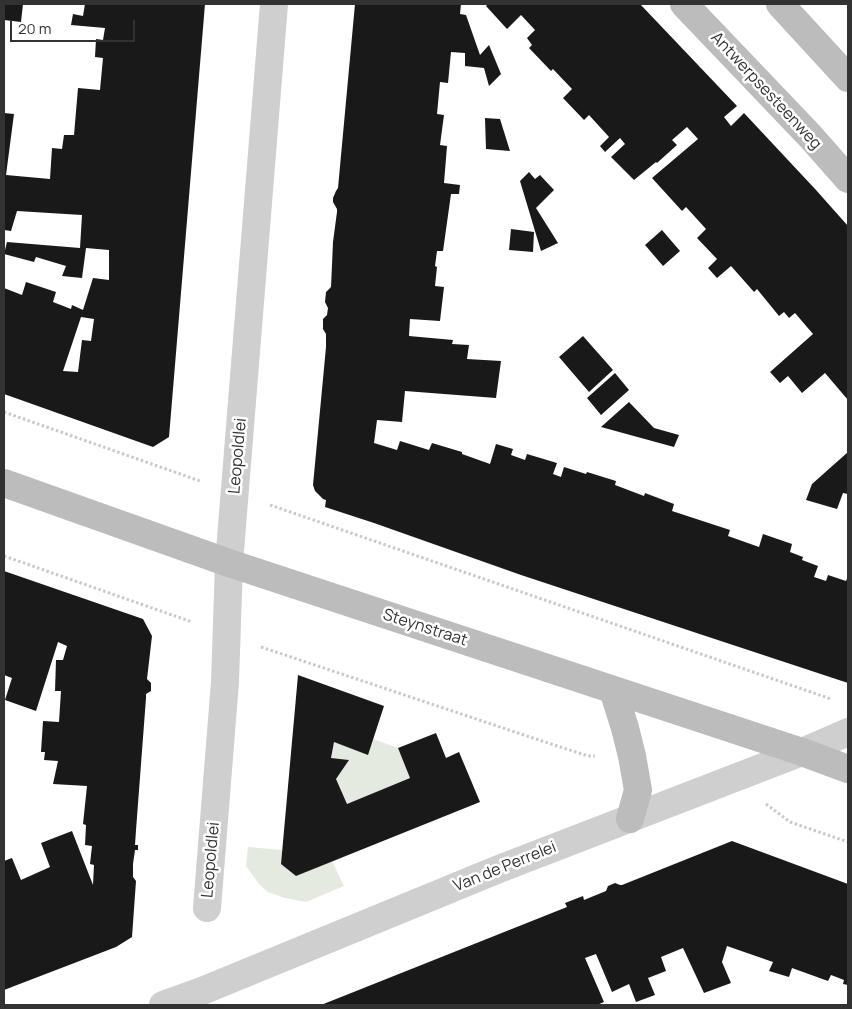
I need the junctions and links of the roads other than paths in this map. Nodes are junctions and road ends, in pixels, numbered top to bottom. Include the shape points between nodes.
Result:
1 (274, 4) edge
2 (684, 4) edge
3 (780, 4) edge
4 (848, 78) edge
5 (848, 179) edge
6 (4, 483) edge
7 (229, 563) junction
8 (613, 690) junction
9 (848, 732) edge
10 (802, 752) junction
11 (848, 769) edge
12 (630, 819) junction
13 (207, 908) dead end
14 (168, 1004) edge

1 - 7 street, Leopoldlei
2 - 5 street, Antwerpsesteenweg
3 - 4 street
6 - 7 street, Steynstraat
7 - 8 street, Steynstraat
7 - 13 street, Leopoldlei via 225,682
8 - 10 street, Steynstraat
8 - 12 street via 638,790
9 - 10 street, Van de Perrelei
10 - 11 street, Steynstraat
10 - 12 street, Van de Perrelei
12 - 14 street, Van de Perrelei

